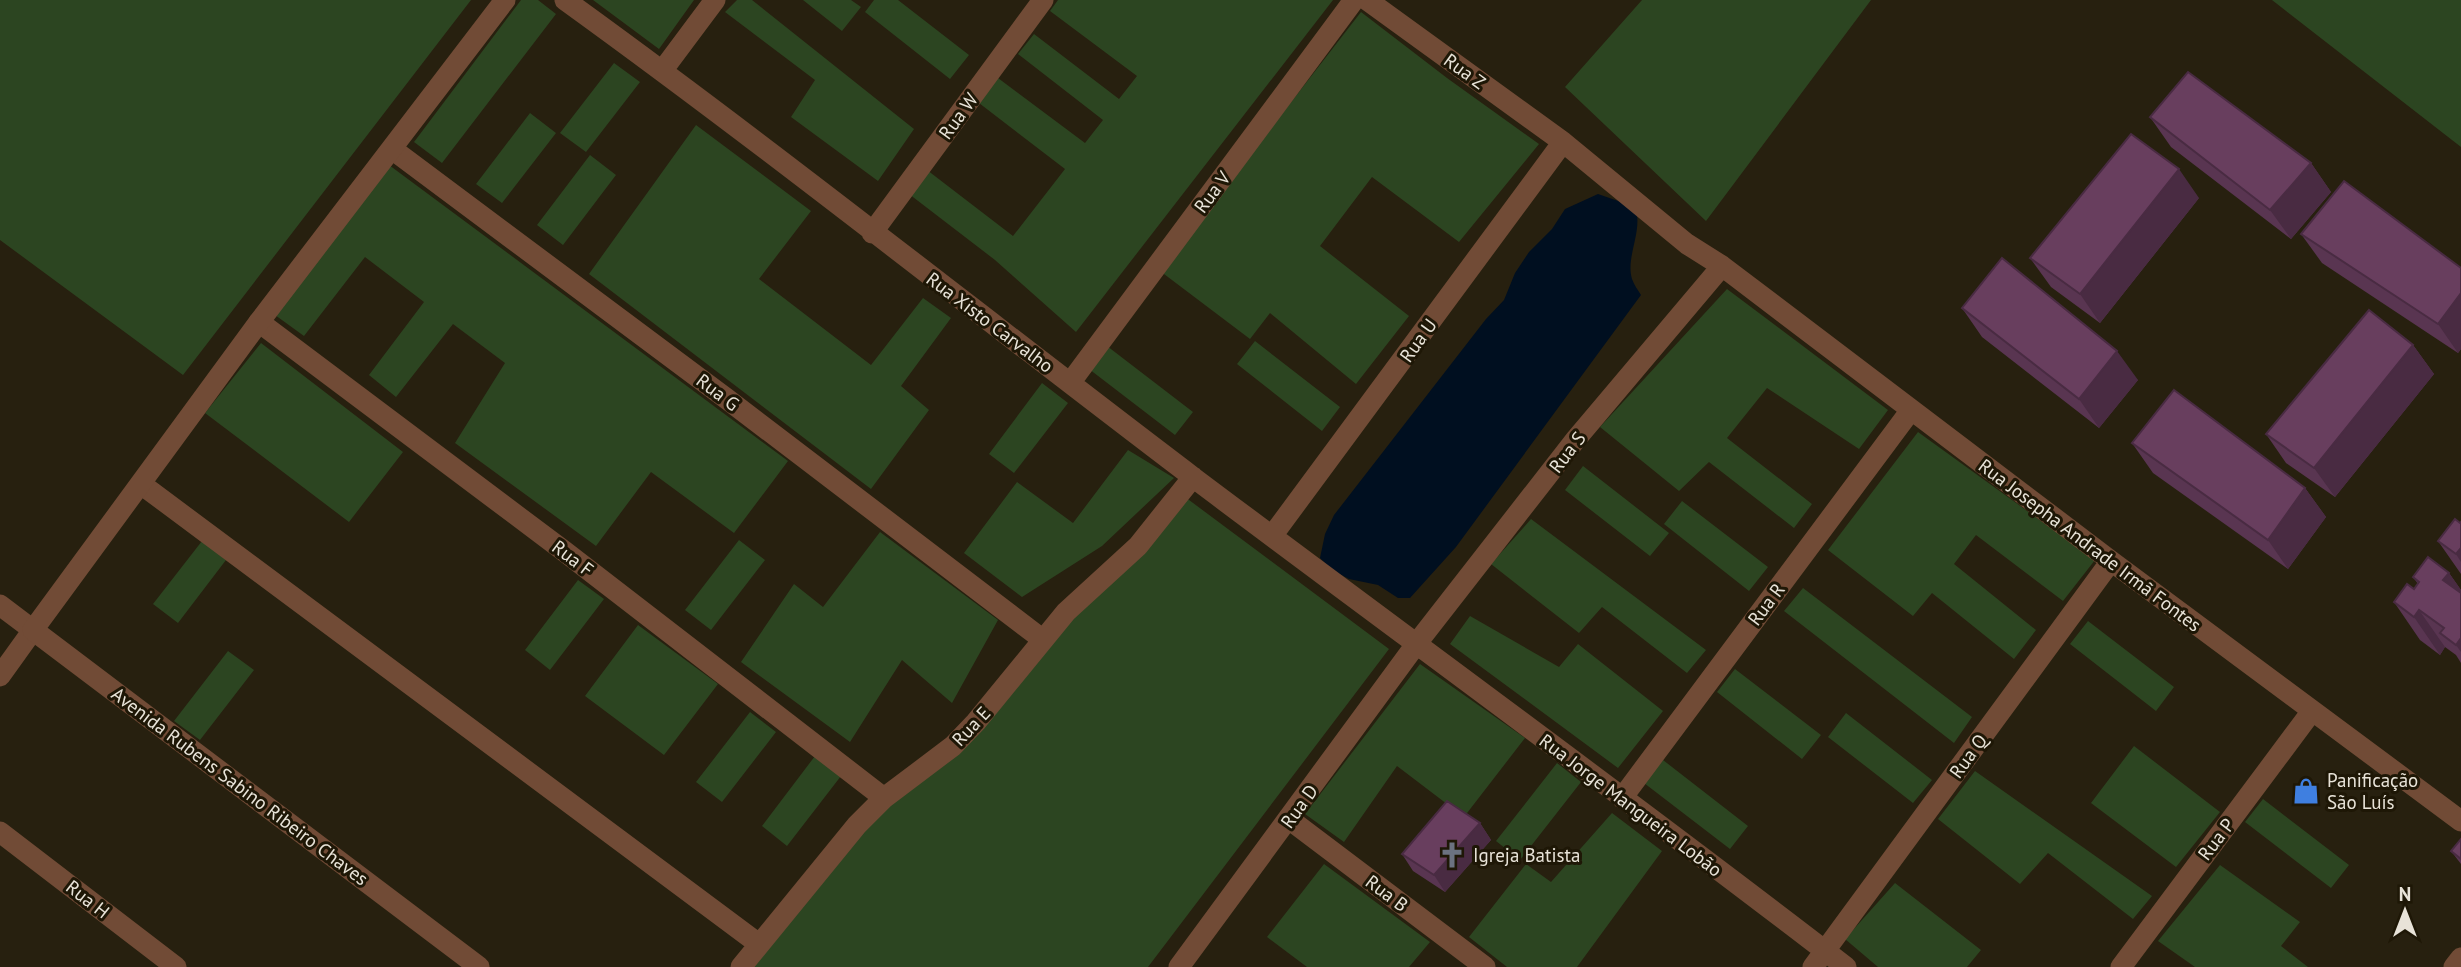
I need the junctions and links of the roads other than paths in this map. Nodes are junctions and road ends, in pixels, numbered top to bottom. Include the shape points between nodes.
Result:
1 (505, 0) edge
2 (565, 0) edge
3 (715, 0) edge
4 (1043, 0) edge
5 (1354, 0) edge
6 (1367, 0) edge
7 (662, 71) junction
8 (392, 149) junction
9 (1571, 149) junction
10 (872, 233) junction
11 (1687, 244) joint
12 (1722, 266) junction
13 (259, 322) junction
14 (1070, 383) junction
15 (1911, 410) junction
16 (1193, 477) junction
17 (141, 484) junction
18 (1272, 536) junction
19 (2111, 561) junction
20 (0, 605) edge
21 (33, 630) junction
22 (1042, 639) junction
23 (1417, 643) junction
24 (0, 676) edge
25 (2312, 711) junction
26 (884, 798) junction
27 (1622, 798) junction
28 (1289, 819) junction
29 (2461, 821) edge
30 (0, 832) edge
31 (759, 944) junction
32 (2461, 958) edge
33 (1819, 959) edge
34 (176, 967) edge
35 (479, 967) edge
36 (741, 967) edge
37 (1179, 967) edge
38 (1485, 967) edge
39 (1846, 967) edge
40 (2121, 967) edge
41 (2454, 967) edge

1 - 8 street
2 - 7 street, Rua Xisto Carvalho
3 - 7 street
4 - 10 street, Rua W
5 - 14 street, Rua V
6 - 9 street, Rua Z
7 - 10 street, Rua Xisto Carvalho
8 - 13 street
8 - 22 street, Rua G
9 - 11 street, Rua Z
9 - 18 street, Rua U
10 - 14 street, Rua Xisto Carvalho
11 - 12 street, Rua Josepha Andrade Irmã Fontes
12 - 15 street, Rua Josepha Andrade Irmã Fontes
12 - 23 street, Rua S via 1576,439
13 - 17 street
13 - 26 street, Rua F
14 - 16 street, Rua Xisto Carvalho
15 - 19 street, Rua Josepha Andrade Irmã Fontes
15 - 27 street, Rua R
16 - 18 street, Rua Xisto Carvalho
16 - 22 street, Rua E via 1138,546
17 - 21 street
17 - 31 street
18 - 23 street, Rua Xisto Carvalho
19 - 25 street, Rua Josepha Andrade Irmã Fontes
19 - 33 street, Rua Q
20 - 21 street, Avenida Rubens Sabino Ribeiro Chaves
21 - 24 street
21 - 35 street, Avenida Rubens Sabino Ribeiro Chaves
22 - 26 street, Rua E via 953,746
23 - 27 street, Rua Jorge Mangueira Lobão
23 - 28 street, Rua D
25 - 29 street, Rua Josepha Andrade Irmã Fontes
25 - 40 street, Rua P
26 - 31 street, Rua E
27 - 33 street, Rua Jorge Mangueira Lobão
28 - 37 street, Rua D
28 - 38 street, Rua B
30 - 34 street, Rua H
31 - 36 street, Rua E
32 - 41 street
33 - 39 street, Rua Jorge Mangueira Lobão

